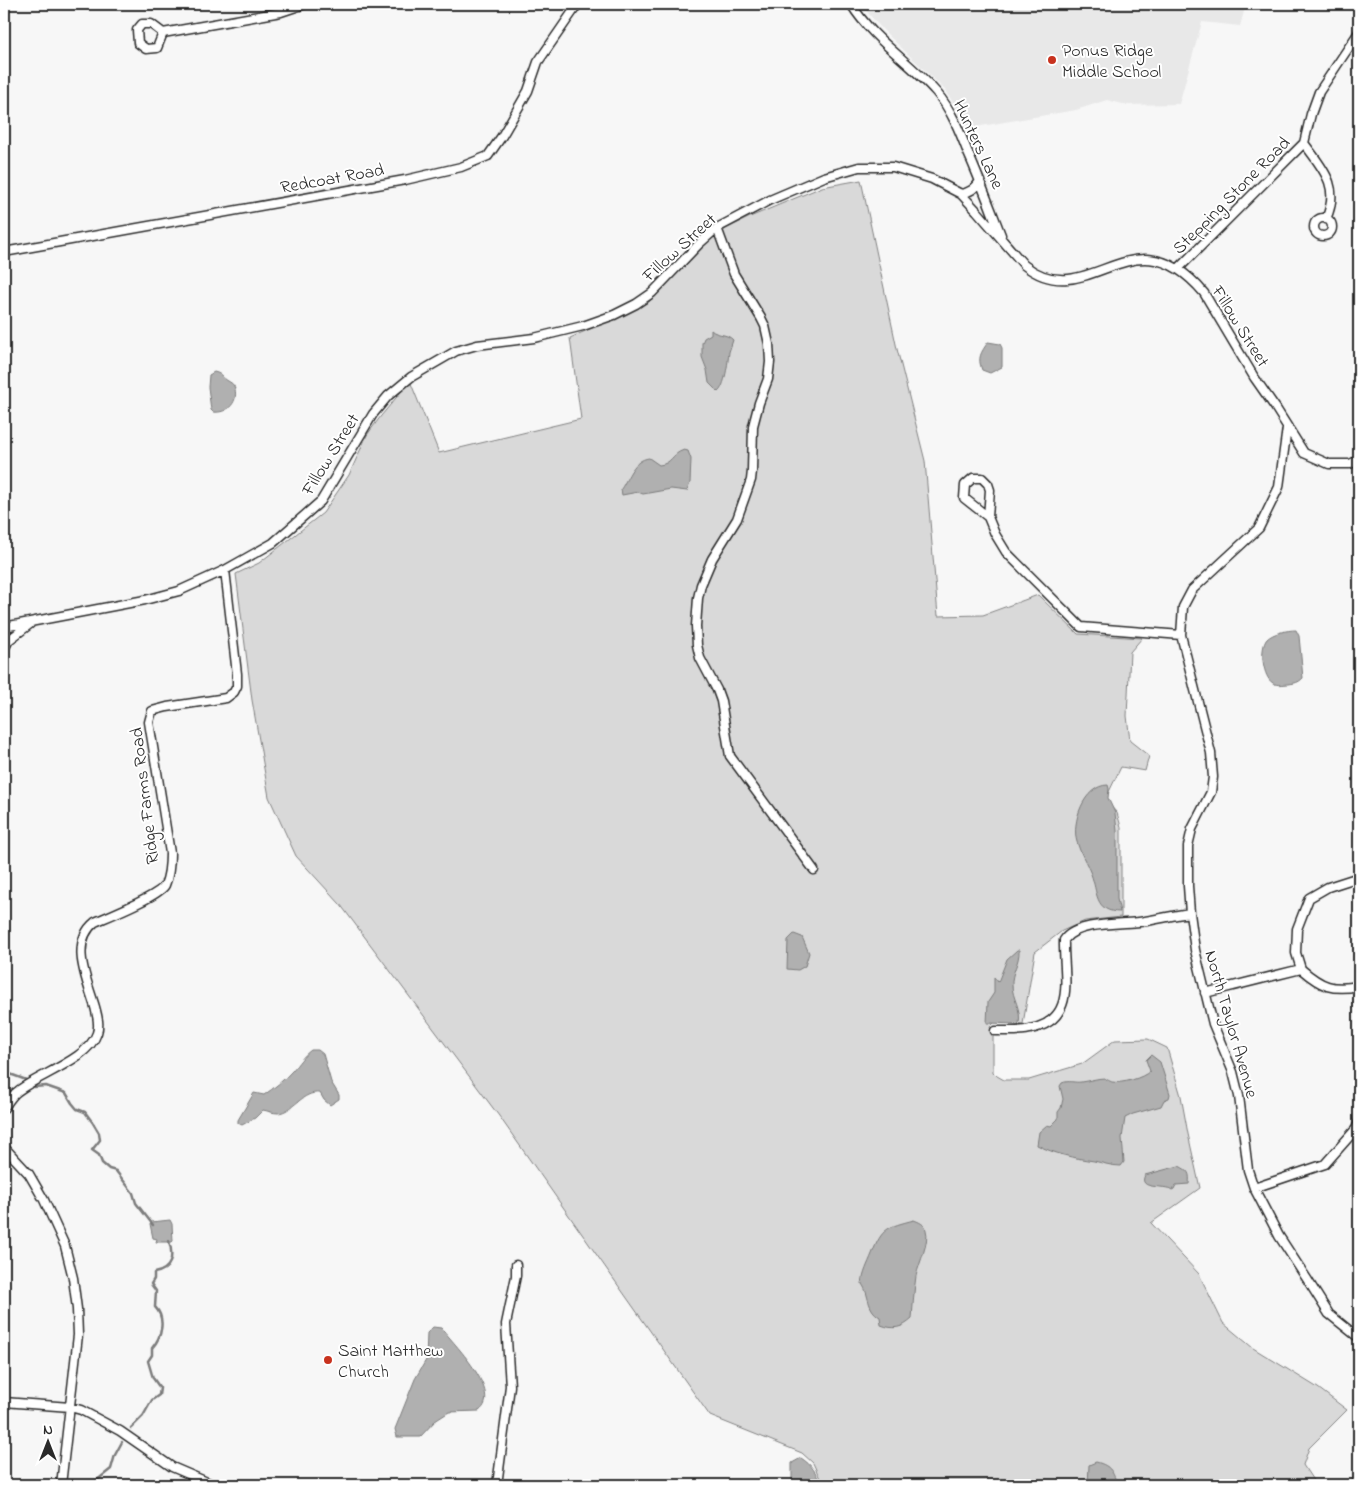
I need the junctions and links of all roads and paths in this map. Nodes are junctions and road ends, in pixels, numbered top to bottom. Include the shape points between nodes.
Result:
1 (305, 4) edge
2 (578, 4) edge
3 (851, 4) edge
4 (1359, 33) edge
5 (163, 34) dead end
6 (1304, 143) junction
7 (980, 181) junction
8 (961, 194) junction
9 (1326, 219) dead end
10 (717, 228) junction
11 (1003, 241) junction
12 (4, 252) edge
13 (1178, 269) junction
14 (1287, 428) junction
15 (1359, 460) edge
16 (988, 517) junction
17 (225, 570) junction
18 (32, 623) junction
19 (4, 627) edge
20 (1180, 635) junction
21 (4, 650) edge
22 (814, 870) dead end
23 (1359, 877) edge
24 (1190, 913) junction
25 (1301, 969) junction
26 (1359, 986) edge
27 (1205, 993) junction
28 (995, 1031) dead end
29 (1359, 1090) edge
30 (1359, 1098) edge
31 (4, 1108) edge
32 (1359, 1122) edge
33 (4, 1147) edge
34 (1254, 1188) junction
35 (516, 1265) dead end
36 (1359, 1338) edge
37 (4, 1402) edge
38 (70, 1407) junction
39 (1359, 1482) edge
40 (61, 1485) edge
41 (214, 1485) edge
42 (497, 1485) edge
43 (1354, 1485) edge

1 - 5 street via 281,12
2 - 12 street, Redcoat Road via 538,62 528,91 488,156 461,167 405,180
3 - 7 street, Hunters Lane via 872,33 925,81 944,103
4 - 6 street via 1319,92
6 - 9 street via 1326,174 1332,191
6 - 13 street, Stepping Stone Road
7 - 8 street via 976,188
7 - 11 street, Hunters Lane
8 - 10 street, Fillow Street via 908,170 859,168 800,187
8 - 11 street, Fillow Street
10 - 17 street, Fillow Street via 652,293 614,315 534,338 477,344 456,351 411,377 373,414 321,501 273,543
10 - 22 street via 734,274 761,318 767,334 770,362 753,426 751,480 737,519 701,585 697,645 721,701 730,756
11 - 13 street, Fillow Street via 1031,271 1055,280 1078,278 1120,262 1139,259 1158,260
13 - 14 street, Fillow Street via 1204,293
14 - 15 street, Fillow Street via 1304,453 1328,464 1350,464
14 - 20 street, North Taylor Avenue via 1279,487 1260,528 1192,590 1183,607
16 - 16 street via 988,484 982,478 973,478 965,485 964,498
16 - 20 street via 1012,560 1081,627
17 - 18 street, Fillow Street via 178,591
17 - 31 street, Ridge Farms Road via 237,674 234,692 226,698 152,712 149,722 170,853 165,885 88,928 83,935 81,956 98,1017 97,1034 67,1064 20,1089
18 - 19 street, Fillow Street
18 - 21 street, Fillow Street via 9,640
20 - 24 street, North Taylor Avenue via 1213,770 1210,792 1189,837
23 - 25 street via 1328,887 1309,898 1297,930 1296,954
24 - 27 street, North Taylor Avenue
24 - 28 street via 1105,924 1071,933 1064,940 1065,989 1062,1006 1055,1018 1031,1029
25 - 26 street via 1319,984 1342,989
25 - 27 street
27 - 34 street, North Taylor Avenue via 1235,1081 1248,1170
29 - 30 street
32 - 34 street via 1325,1164
33 - 38 street via 29,1174 44,1200 70,1264 78,1323
34 - 36 street, North Taylor Avenue via 1279,1236 1329,1314
35 - 42 street via 506,1324 510,1386
37 - 38 street
38 - 40 street
38 - 41 street via 102,1420 172,1467
39 - 43 street

